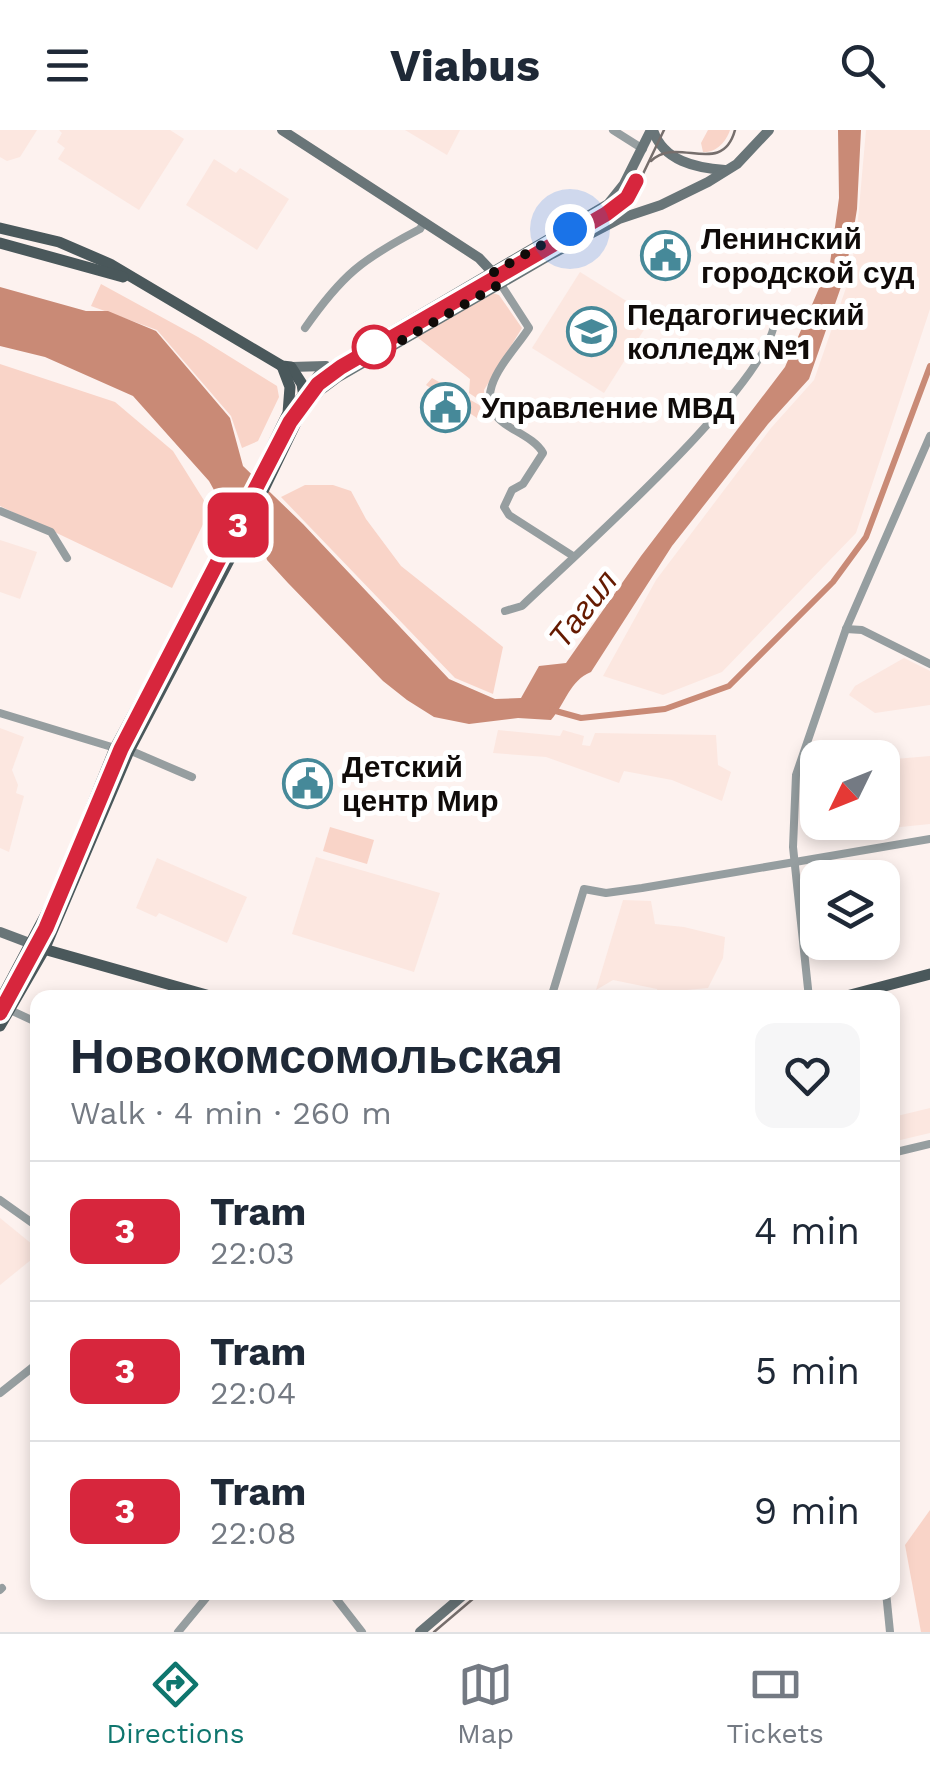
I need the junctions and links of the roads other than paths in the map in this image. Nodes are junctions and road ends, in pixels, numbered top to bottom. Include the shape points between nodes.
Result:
1 (282, 130) edge
2 (612, 130) edge
3 (652, 130) edge
4 (769, 130) edge
5 (643, 149) junction
6 (728, 170) junction
7 (621, 188) junction
8 (638, 212) junction
9 (424, 222) junction
10 (0, 228) edge
11 (0, 243) edge
12 (494, 272) junction
13 (136, 281) junction
14 (500, 284) junction
15 (774, 314) dead end
16 (304, 328) dead end
17 (336, 364) junction
18 (286, 369) junction
19 (337, 378) junction
20 (305, 384) junction
21 (294, 416) junction
22 (930, 436) edge
23 (920, 465) junction
24 (930, 466) edge
25 (0, 511) edge
26 (229, 549) junction
27 (573, 556) junction
28 (67, 558) dead end
29 (506, 611) dead end
30 (846, 629) junction
31 (930, 664) edge
32 (0, 712) edge
33 (116, 748) junction
34 (129, 750) junction
35 (192, 777) dead end
36 (930, 839) edge
37 (794, 864) junction
38 (0, 932) edge
39 (38, 947) junction
40 (930, 974) edge
41 (189, 990) edge
42 (553, 990) edge
43 (809, 990) edge
44 (869, 990) edge
45 (3, 1005) edge
46 (30, 1019) edge
47 (0, 1026) edge
48 (930, 1144) edge
49 (900, 1152) edge
50 (0, 1200) edge
51 (30, 1221) edge
52 (30, 1369) edge
53 (0, 1393) edge
54 (205, 1600) edge
55 (338, 1600) edge
56 (458, 1600) edge
57 (887, 1600) edge
58 (178, 1632) edge
59 (362, 1632) edge
60 (420, 1632) edge
61 (890, 1632) edge

1 - 9 main road
2 - 5 street
3 - 5 main road
3 - 6 main road via 677,158
4 - 6 main road
5 - 7 main road
6 - 8 main road
7 - 8 main road via 624,208
7 - 12 main road via 594,214
8 - 14 main road
9 - 12 main road
9 - 16 street via 349,272
10 - 13 main road via 84,251
11 - 13 main road
12 - 14 main road
12 - 17 main road
13 - 18 main road
14 - 19 main road
14 - 27 street via 530,328 491,384 490,404 503,423 544,453 504,507
15 - 27 street via 758,362 724,407
17 - 18 main road
17 - 20 main road
18 - 20 main road
18 - 21 main road
19 - 20 main road
19 - 21 main road
20 - 21 main road via 304,404
21 - 26 main road
22 - 23 street
23 - 24 street
23 - 30 street
25 - 28 street via 51,532
26 - 33 main road
26 - 34 main road
27 - 29 street via 522,606
30 - 31 street via 862,630
30 - 37 street via 796,775
32 - 33 street
33 - 34 street
33 - 39 main road
34 - 35 street
34 - 39 main road
36 - 37 street
37 - 42 street via 624,890 584,889
37 - 43 street
38 - 39 main road
39 - 41 main road
39 - 45 main road
40 - 44 main road
45 - 46 street
45 - 47 main road
48 - 49 street
50 - 51 street
52 - 53 street
54 - 58 street
55 - 59 street
56 - 60 main road
57 - 61 street

